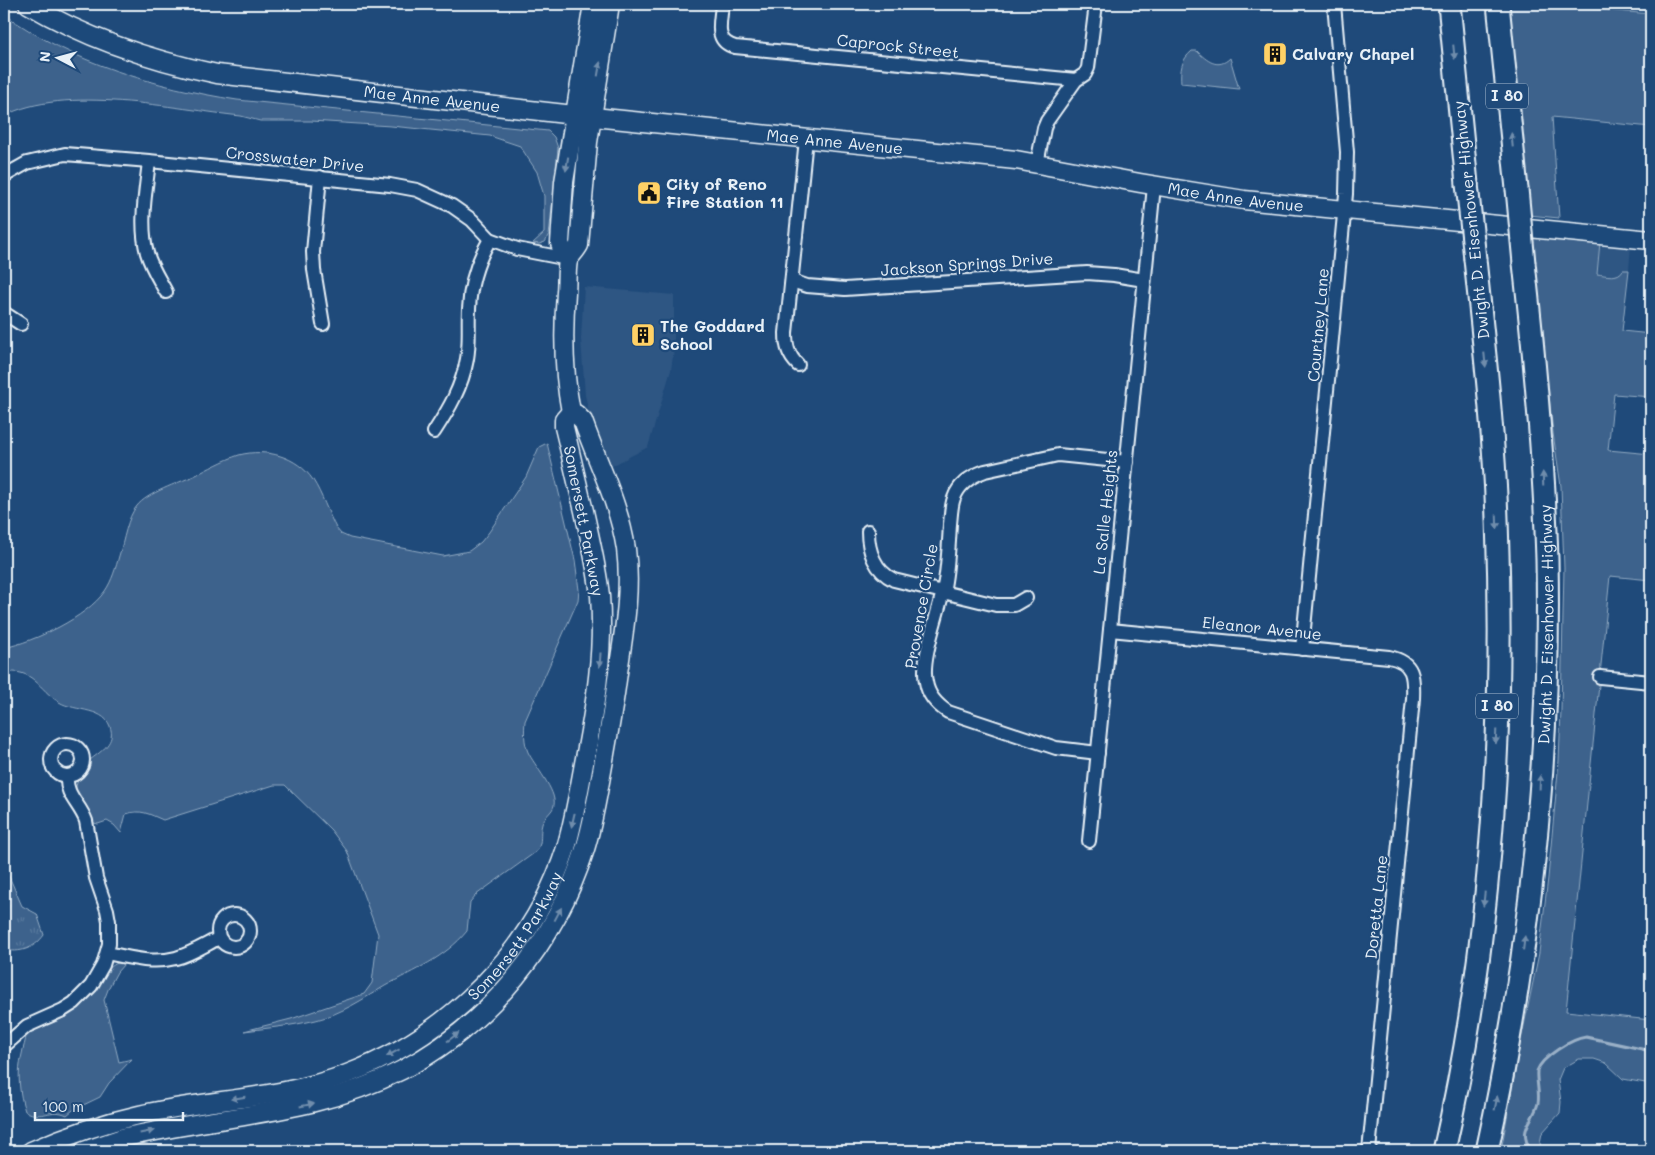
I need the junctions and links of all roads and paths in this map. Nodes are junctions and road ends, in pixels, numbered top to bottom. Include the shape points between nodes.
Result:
1 (28, 4) edge
2 (593, 4) edge
3 (610, 4) edge
4 (722, 4) edge
5 (1096, 4) edge
6 (1334, 4) edge
7 (1449, 4) edge
8 (1498, 4) edge
9 (1076, 80) junction
10 (574, 116) junction
11 (592, 117) junction
12 (806, 139) junction
13 (149, 161) junction
14 (1037, 164) junction
15 (4, 176) edge
16 (320, 177) junction
17 (1154, 186) junction
18 (1345, 210) junction
19 (490, 239) junction
20 (1651, 240) edge
21 (568, 259) junction
22 (1144, 280) junction
23 (792, 281) junction
24 (166, 292) dead end
25 (4, 312) edge
26 (21, 324) dead end
27 (323, 324) dead end
28 (798, 365) dead end
29 (571, 412) junction
30 (434, 432) dead end
31 (1127, 462) junction
32 (868, 531) dead end
33 (943, 592) junction
34 (1026, 598) dead end
35 (1110, 630) junction
36 (1302, 649) junction
37 (1408, 666) joint
38 (1600, 677) dead end
39 (1651, 682) edge
40 (1098, 753) junction
41 (68, 776) dead end
42 (1089, 841) dead end
43 (219, 938) dead end
44 (107, 953) junction
45 (4, 1046) edge
46 (32, 1151) edge
47 (84, 1151) edge
48 (1368, 1151) edge
49 (1444, 1151) edge
50 (1487, 1151) edge

1 - 10 main road, Mae Anne Avenue via 110,44 180,67
2 - 10 main road, Somersett Parkway
11 -> 3 main road, Somersett Parkway
4 - 9 street, Caprock Street via 721,38 726,44 736,47
5 - 9 street via 1088,68
6 - 18 street, Courtney Lane via 1346,152
7 -> 49 highway, Dwight D. Eisenhower Highway / I 80, bridge via 1491,414 1499,584 1493,799 1480,934
50 -> 8 highway, Dwight D. Eisenhower Highway / I 80, bridge via 1523,951 1538,821 1547,621 1543,467 1537,386
9 - 14 street via 1047,121
10 - 11 main road, Mae Anne Avenue
10 -> 21 main road, Somersett Parkway via 560,237 562,250
11 - 12 main road, Mae Anne Avenue
11 - 21 main road, Somersett Parkway via 579,245
12 - 14 main road, Mae Anne Avenue
12 - 23 street
13 - 15 street, Crosswater Drive via 65,154 27,163
13 - 16 street, Crosswater Drive
13 - 24 street via 144,240
14 - 17 main road, Mae Anne Avenue
16 - 19 street, Crosswater Drive via 417,190 452,206 472,220
16 - 27 street via 313,252
17 - 18 main road, Mae Anne Avenue via 1244,200
17 - 22 street, La Salle Heights
18 - 20 main road, Mae Anne Avenue
18 - 36 street, Courtney Lane
19 - 21 street, Crosswater Drive via 533,253
19 - 30 street via 480,256 470,291 470,337 462,378 456,396
21 - 29 main road, Somersett Parkway via 564,354
22 - 23 street, Jackson Springs Drive via 1087,273 845,289 807,286
22 - 31 street, La Salle Heights
23 - 28 street via 786,342
25 - 26 street
29 -> 46 main road, Somersett Parkway via 564,420 564,426 600,596 601,649 578,798 565,850 544,900 520,940 490,978 455,1011 419,1038 366,1066 299,1088 138,1115
47 -> 29 main road, Somersett Parkway via 125,1137 319,1102 385,1078 418,1061 465,1028 503,991 543,940 576,874 592,822 614,706 628,594 626,548 611,492 583,421
31 - 33 street, Provence Circle via 1058,455 985,471 969,479 954,499
31 - 35 street, La Salle Heights
32 - 33 street via 870,553 884,573 894,580
33 - 34 street via 1006,606
33 - 40 street, Provence Circle via 924,672 928,690 940,706 959,716 1037,743
35 - 36 street, Eleanor Avenue
35 - 40 street, La Salle Heights
36 - 37 street, Eleanor Avenue via 1388,657
37 - 48 street, Doretta Lane via 1412,674 1412,699
38 - 39 street
40 - 42 street, La Salle Heights
41 - 44 street via 67,788 86,821 96,878 107,910 110,933
43 - 44 street via 186,954 162,960
44 - 45 street via 98,975 82,996 63,1010 27,1026

